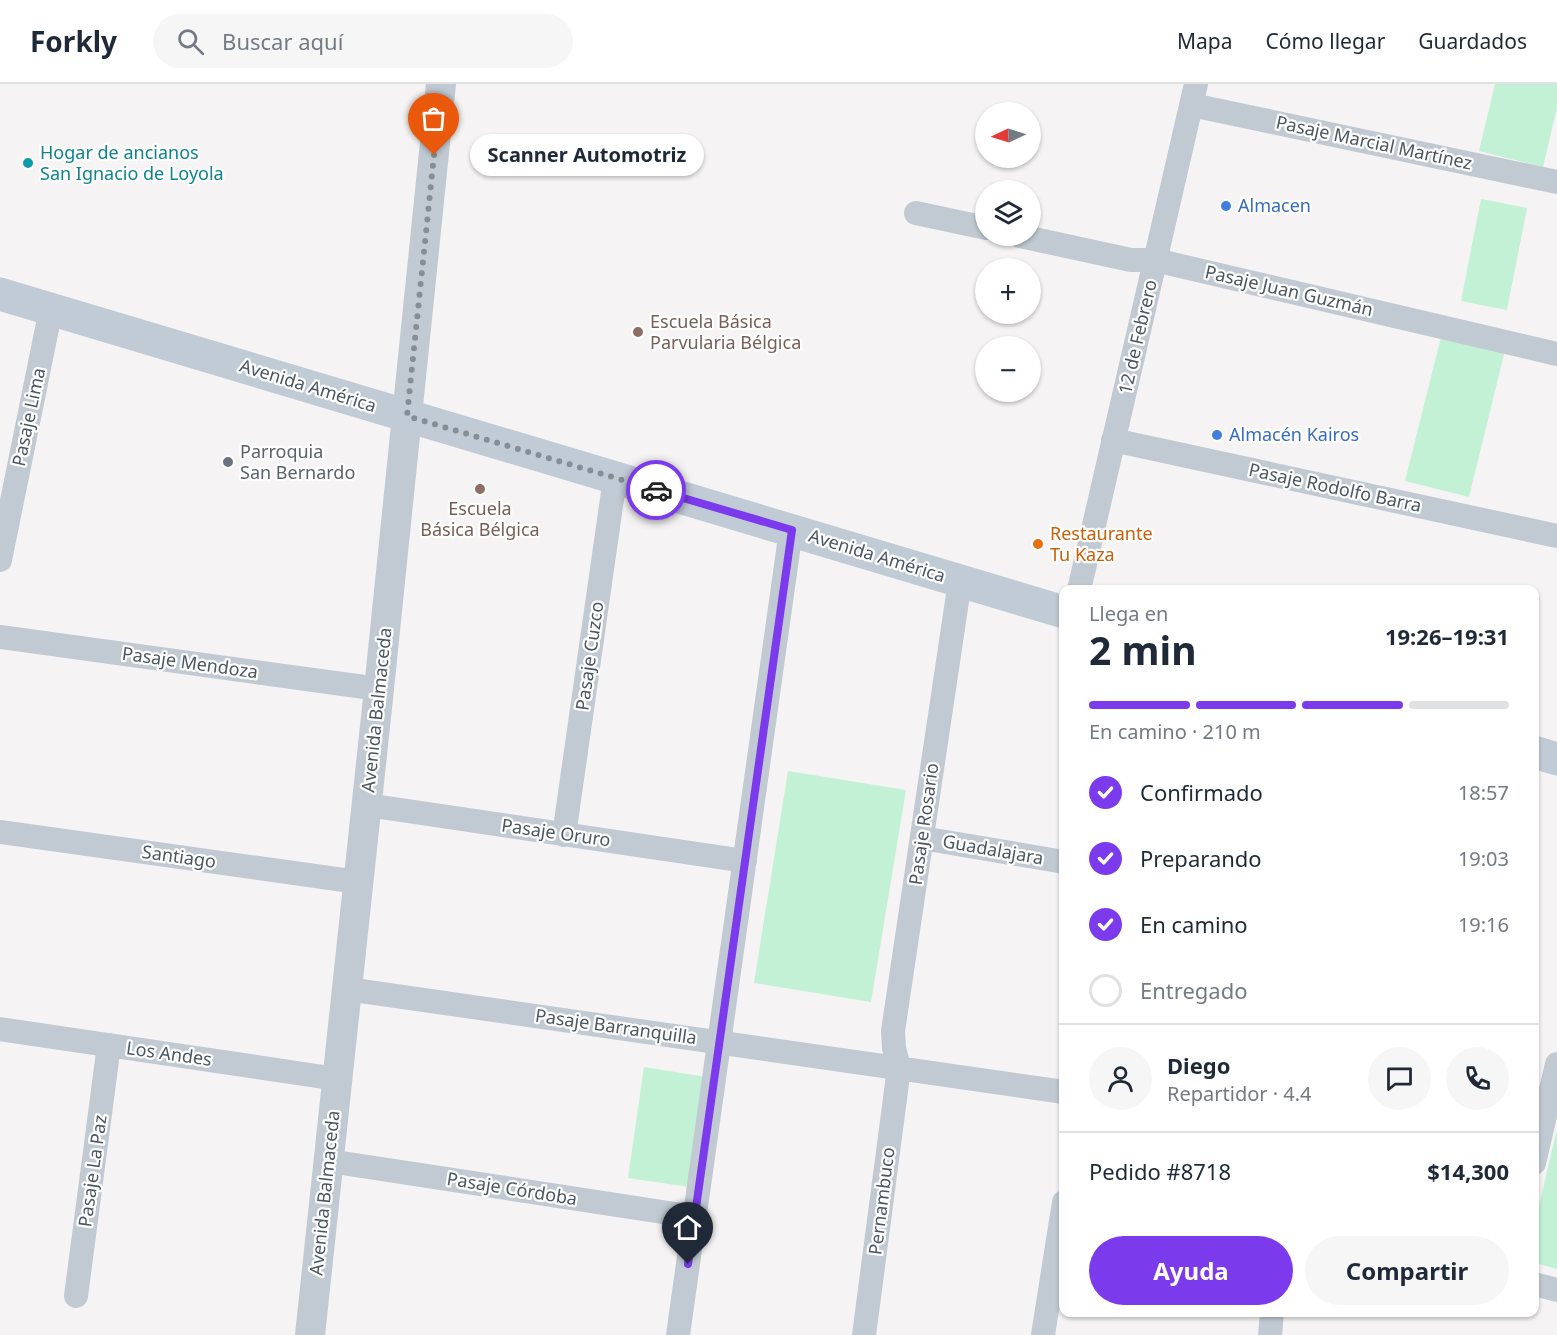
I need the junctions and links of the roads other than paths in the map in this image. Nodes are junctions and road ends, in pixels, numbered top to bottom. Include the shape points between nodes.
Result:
1 (441, 84) edge
2 (1194, 94) edge
3 (1557, 182) edge
4 (916, 213) dead end
5 (975, 226) edge
6 (1041, 241) edge
7 (1155, 260) junction
8 (0, 294) edge
9 (51, 309) junction
10 (1557, 354) edge
11 (407, 416) junction
12 (1113, 440) junction
13 (615, 478) junction
14 (792, 530) junction
15 (1557, 536) edge
16 (0, 560) edge
17 (960, 580) junction
18 (1080, 585) edge
19 (1059, 610) edge
20 (0, 638) edge
21 (379, 689) junction
22 (1539, 754) edge
23 (1557, 759) edge
24 (367, 806) junction
25 (0, 832) edge
26 (564, 834) junction
27 (922, 838) junction
28 (745, 861) junction
29 (1059, 861) edge
30 (358, 882) junction
31 (347, 989) junction
32 (0, 1029) edge
33 (718, 1042) junction
34 (109, 1046) junction
35 (1557, 1064) edge
36 (899, 1068) junction
37 (338, 1079) junction
38 (1059, 1091) edge
39 (1539, 1141) edge
40 (329, 1161) junction
41 (695, 1217) junction
42 (1059, 1234) edge
43 (1539, 1285) edge
44 (1557, 1290) edge
45 (76, 1296) dead end
46 (1272, 1317) edge
47 (310, 1335) edge
48 (678, 1335) edge
49 (864, 1335) edge
50 (1043, 1335) edge
51 (1270, 1335) edge

1 - 11 street, Avenida Balmaceda
2 - 3 street, Pasaje Marcial Martínez
2 - 7 street, 12 de Febrero
4 - 5 street
6 - 7 street, Pasaje Juan Guzmán via 1131,260
7 - 10 street, Pasaje Juan Guzmán
7 - 12 street, 12 de Febrero
8 - 9 main road, Avenida América
9 - 11 main road, Avenida América
9 - 16 street, Pasaje Lima
11 - 13 main road, Avenida América
11 - 21 street, Avenida Balmaceda
12 - 15 street, Pasaje Rodolfo Barra
12 - 18 street, 12 de Febrero
13 - 14 main road, Avenida América
13 - 26 street, Pasaje Cuzco
14 - 17 main road, Avenida América
14 - 28 street
17 - 19 main road, Avenida América
17 - 27 street, Pasaje Rosario
20 - 21 street, Pasaje Mendoza
21 - 24 street, Avenida Balmaceda
22 - 23 main road
24 - 26 street, Pasaje Oruro
24 - 30 street, Avenida Balmaceda
25 - 30 street, Santiago
26 - 28 street, Pasaje Oruro
27 - 29 street, Guadalajara
27 - 36 street, Pasaje Rosario via 893,1031
28 - 33 street
30 - 31 street, Avenida Balmaceda
31 - 33 street, Pasaje Barranquilla
31 - 37 street, Avenida Balmaceda
32 - 34 street, Los Andes
33 - 36 street, Pasaje Barranquilla
33 - 41 street
34 - 37 street, Los Andes
34 - 45 street, Pasaje La Paz
35 - 39 street
36 - 38 street, Pasaje Barranquilla
36 - 49 street, Pernambuco
37 - 40 street, Avenida Balmaceda
40 - 41 street, Pasaje Córdoba
40 - 47 street, Avenida Balmaceda
41 - 48 street
42 - 50 street
43 - 44 street
46 - 51 street

